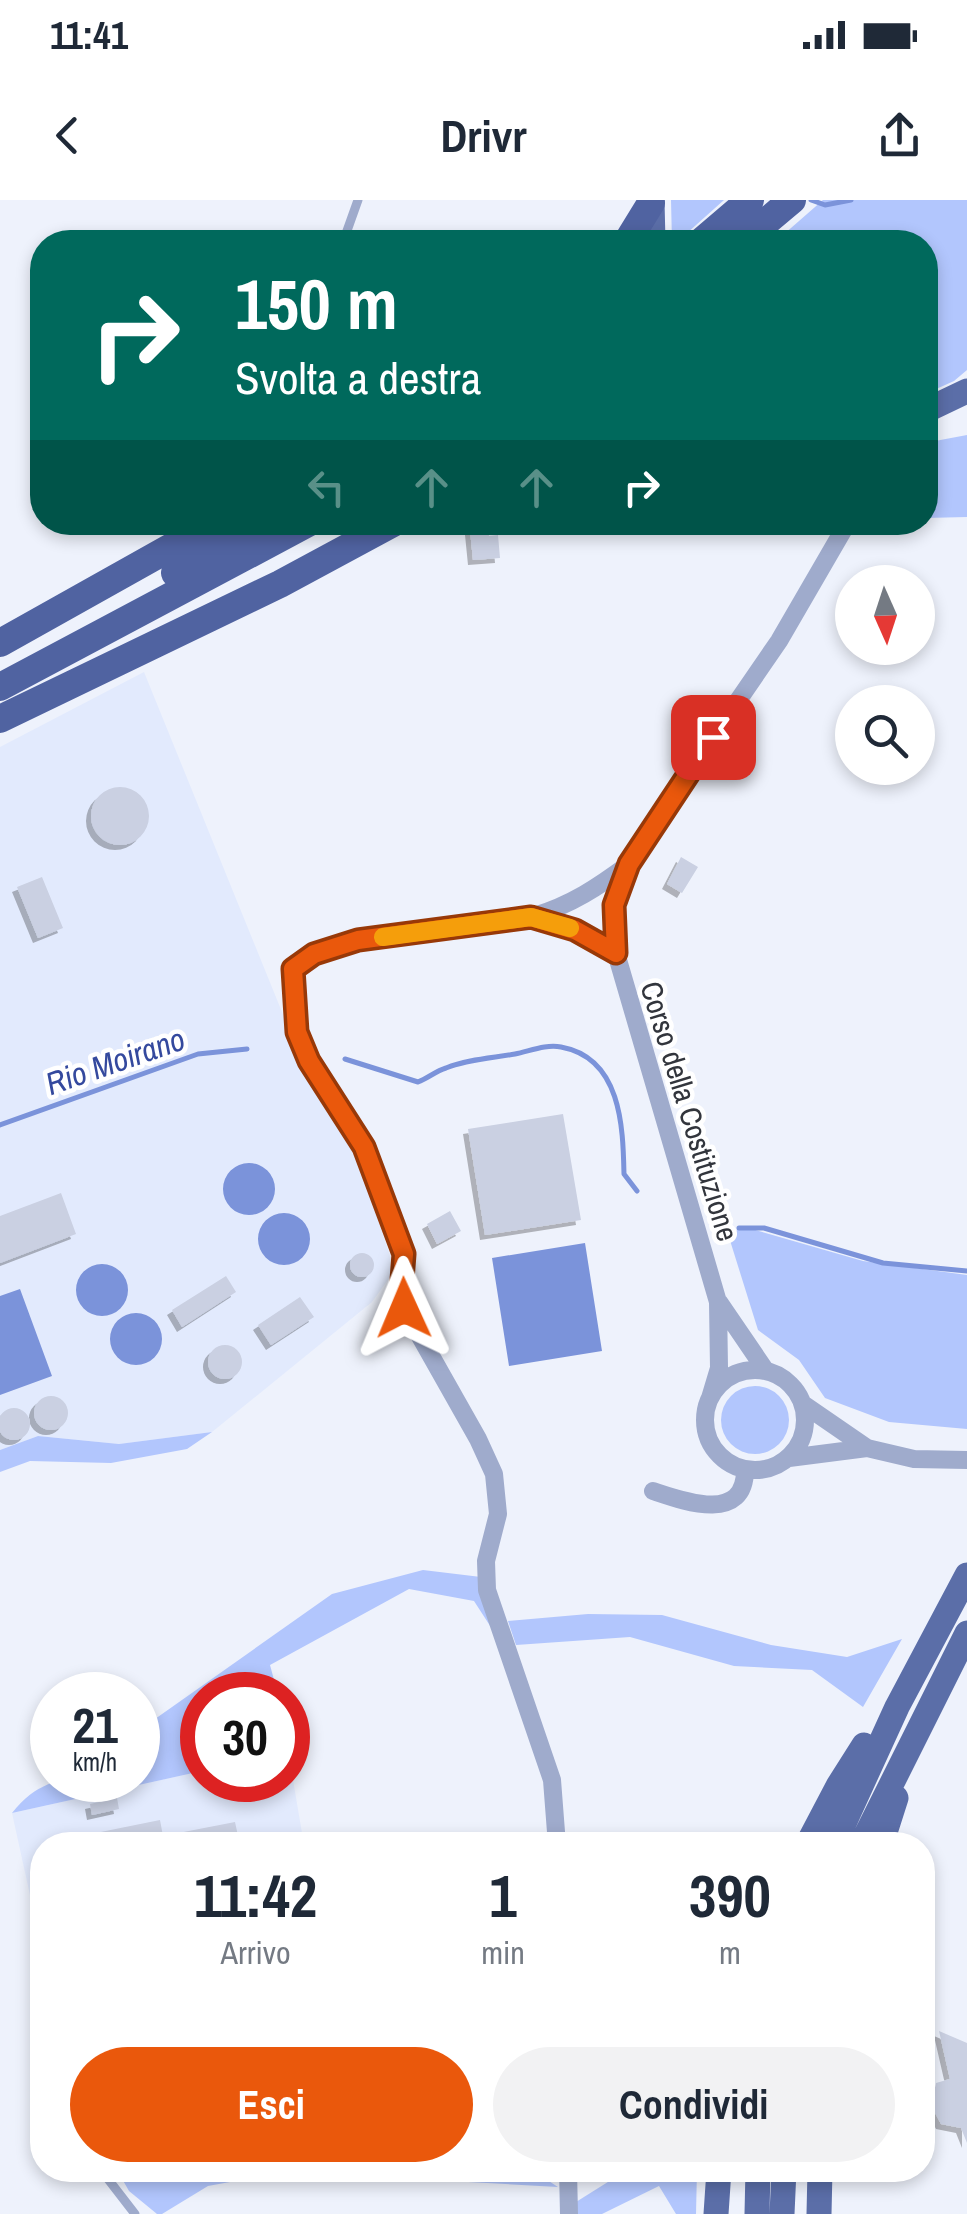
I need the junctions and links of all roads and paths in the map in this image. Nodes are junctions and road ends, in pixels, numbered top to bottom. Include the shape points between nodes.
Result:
1 (358, 200) edge
2 (750, 200) edge
3 (792, 200) edge
4 (651, 202) edge
5 (347, 230) edge
6 (634, 230) edge
7 (652, 230) edge
8 (715, 230) edge
9 (756, 230) edge
10 (964, 395) edge
11 (938, 406) edge
12 (193, 535) edge
13 (241, 535) edge
14 (286, 535) edge
15 (371, 535) edge
16 (841, 535) edge
17 (0, 643) edge
18 (0, 668) edge
19 (0, 687) edge
20 (0, 719) edge
21 (629, 864) junction
22 (531, 917) junction
23 (616, 953) junction
24 (718, 1302) junction
25 (766, 1371) junction
26 (710, 1398) junction
27 (803, 1404) junction
28 (867, 1448) junction
29 (789, 1458) junction
30 (967, 1460) edge
31 (746, 1470) junction
32 (653, 1491) dead end
33 (967, 1575) edge
34 (967, 1633) edge
35 (897, 1708) junction
36 (915, 1732) junction
37 (556, 1832) edge
38 (814, 1832) edge
39 (840, 1832) edge
40 (866, 1832) edge
41 (885, 1832) edge
42 (110, 2182) edge
43 (568, 2182) edge
44 (718, 2182) edge
45 (758, 2182) edge
46 (783, 2182) edge
47 (820, 2182) edge
48 (135, 2214) edge
49 (569, 2214) edge
50 (716, 2214) edge
51 (757, 2214) edge
52 (782, 2214) edge
53 (819, 2214) edge

1 - 5 lane
2 - 8 highway
3 - 9 highway
4 - 6 highway
4 - 7 main road
10 - 11 main road
12 - 17 highway
13 - 18 highway
14 - 19 highway
15 - 20 highway
16 - 21 street, Corso della Costituzione via 779,641
21 - 22 street via 586,896
21 - 23 street, Corso della Costituzione via 614,905
22 - 23 street via 575,930
22 - 37 street via 358,940 314,954 293,969 297,1032 364,1147 404,1254 404,1308 494,1474 498,1514 486,1561 487,1590 552,1780
23 - 24 street, Corso della Costituzione
24 - 25 street
24 - 26 street via 720,1368
25 - 26 street via 733,1374
25 - 27 street via 782,1377
26 - 31 street via 710,1443
27 - 28 street
27 - 29 street via 804,1433
28 - 29 street
28 - 30 street via 914,1459
29 - 31 street
31 - 32 street via 739,1492 719,1504 691,1504
33 - 35 main road
34 - 36 main road
35 - 38 main road via 855,1759
35 - 39 main road
36 - 40 main road
36 - 41 main road
42 - 48 lane
43 - 49 street
44 - 50 main road
45 - 51 main road
46 - 52 main road
47 - 53 main road

